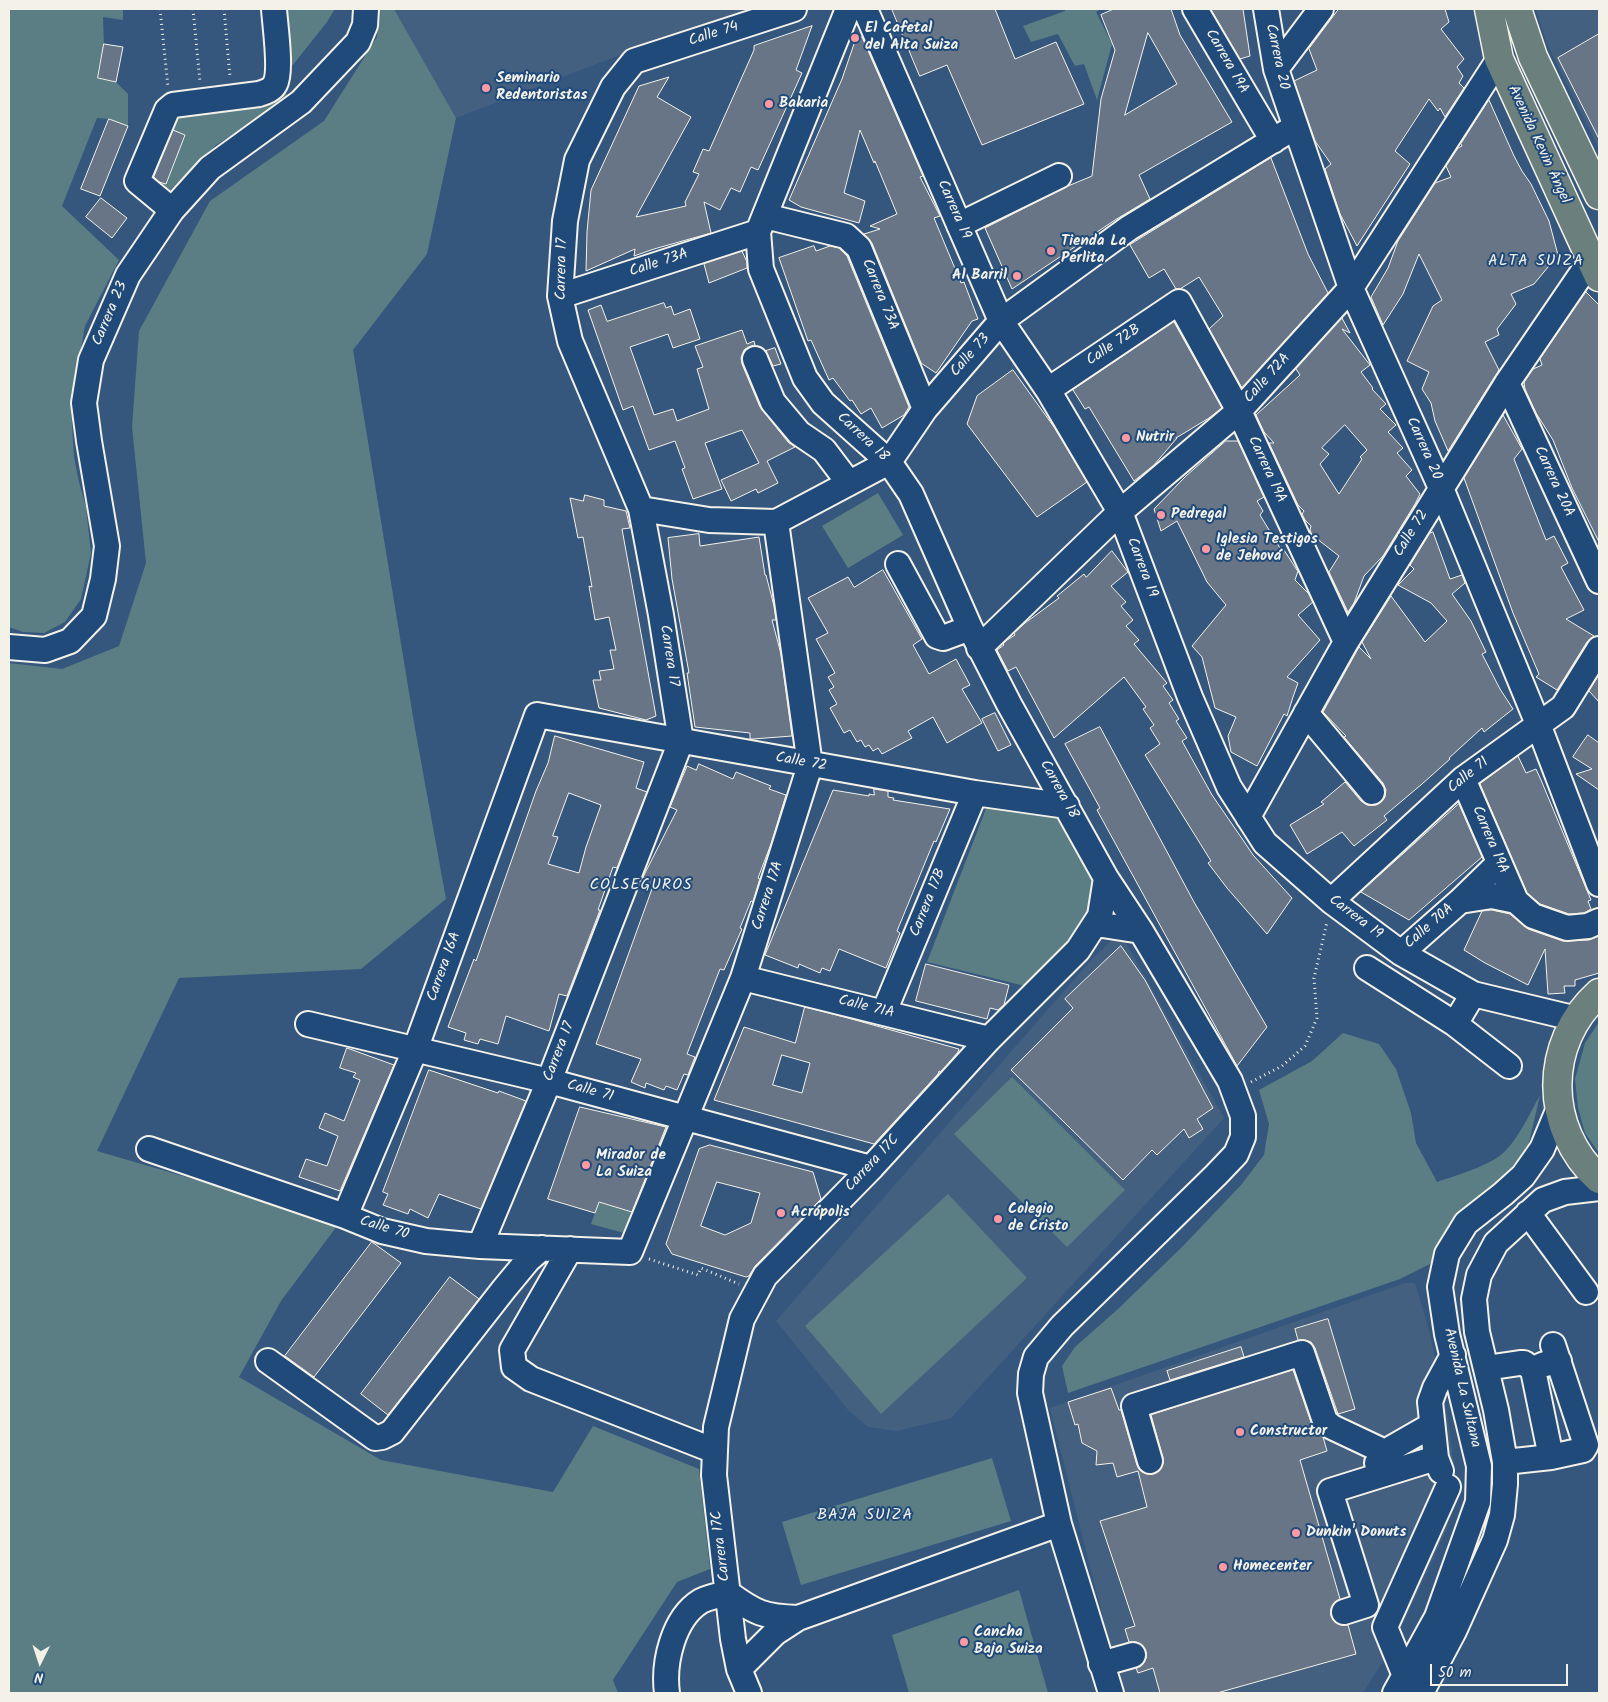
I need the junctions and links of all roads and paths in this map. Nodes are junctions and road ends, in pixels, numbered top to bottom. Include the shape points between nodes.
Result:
1 (160, 9) edge
2 (193, 9) edge
3 (224, 9) edge
4 (274, 9) edge
5 (366, 9) edge
6 (794, 9) edge
7 (848, 9) edge
8 (865, 9) edge
9 (1195, 9) edge
10 (1266, 9) edge
11 (1321, 9) edge
12 (1489, 9) edge
13 (1517, 9) edge
14 (1499, 59) junction
15 (634, 62) joint
16 (1276, 69) junction
17 (230, 78) dead end
18 (201, 91) dead end
19 (169, 93) dead end
20 (1295, 127) junction
21 (1273, 141) junction
22 (1059, 176) dead end
23 (1599, 195) edge
24 (172, 210) junction
25 (761, 224) junction
26 (959, 225) junction
27 (1595, 268) edge
28 (1351, 288) junction
29 (560, 296) junction
30 (1179, 302) joint
31 (1002, 320) junction
32 (755, 359) dead end
33 (1507, 383) junction
34 (1048, 390) junction
35 (925, 409) junction
36 (1239, 411) junction
37 (889, 462) junction
38 (849, 483) junction
39 (1441, 488) junction
40 (641, 509) junction
41 (1120, 512) junction
42 (776, 522) junction
43 (898, 564) dead end
44 (1599, 581) edge
45 (975, 638) junction
46 (1346, 642) junction
47 (9, 647) edge
48 (1599, 649) edge
49 (1306, 713) junction
50 (537, 715) joint
51 (1538, 724) junction
52 (681, 741) junction
53 (810, 765) junction
54 (1463, 779) junction
55 (1372, 792) dead end
56 (975, 793) junction
57 (1067, 806) junction
58 (1248, 817) junction
59 (1499, 863) junction
60 (1106, 878) junction
61 (1599, 884) edge
62 (1331, 901) junction
63 (1460, 901) junction
64 (1516, 901) junction
65 (1599, 921) edge
66 (1096, 924) junction
67 (1141, 931) junction
68 (1401, 953) junction
69 (1368, 968) dead end
70 (743, 978) junction
71 (1599, 992) edge
72 (1473, 994) junction
73 (884, 1012) junction
74 (308, 1024) dead end
75 (1456, 1024) junction
76 (1571, 1029) junction
77 (989, 1039) junction
78 (415, 1050) junction
79 (1509, 1066) dead end
80 (549, 1081) junction
81 (1232, 1085) junction
82 (1559, 1108) junction
83 (685, 1118) junction
84 (149, 1149) dead end
85 (871, 1168) junction
86 (1599, 1179) edge
87 (1599, 1188) edge
88 (1528, 1213) junction
89 (345, 1216) junction
90 (480, 1246) junction
91 (542, 1248) junction
92 (570, 1249) junction
93 (630, 1252) junction
94 (756, 1291) junction
95 (1586, 1292) dead end
96 (1453, 1355) junction
97 (268, 1361) dead end
98 (1486, 1368) junction
99 (1534, 1370) junction
100 (1432, 1425) junction
101 (715, 1451) junction
102 (1385, 1452) junction
103 (1551, 1457) junction
104 (1436, 1458) junction
105 (1150, 1461) dead end
106 (1505, 1462) junction
107 (1364, 1481) junction
108 (1448, 1487) junction
109 (1059, 1524) junction
110 (1470, 1525) junction
111 (728, 1593) junction
112 (1344, 1612) dead end
113 (798, 1618) junction
114 (1133, 1655) dead end
115 (1101, 1664) junction
116 (738, 1669) junction
117 (1400, 1684) edge
118 (667, 1693) edge
119 (749, 1693) edge
120 (1111, 1693) edge
121 (1421, 1693) edge

1 - 19 path
2 - 18 path
3 - 17 path
4 - 24 street via 278,70 270,90 173,105 166,110 137,181
5 - 24 street, Carrera 23 via 365,25 358,42 301,102 210,168
6 - 15 street, Calle 74
7 - 25 street, Carrera 18
8 - 26 street, Carrera 19
9 - 21 street, Carrera 19A
10 - 16 street, Carrera 20
11 - 16 street
12 - 14 main road, Avenida Kevin Ángel
13 - 23 main road via 1533,57
14 - 27 main road, Avenida Kevin Ángel
14 - 28 street, Calle 72A
15 - 29 street, Carrera 17 via 613,87 577,160 565,221
16 - 20 street, Carrera 20
20 - 21 street, Calle 73
20 - 28 street, Carrera 20
21 - 31 street, Calle 73 via 1129,228
22 - 26 street
24 - 47 street, Carrera 23 via 128,275 91,360 84,403 107,546 94,616 70,641 45,650
25 - 29 street, Calle 73A
25 - 35 street, Carrera 73A via 846,236 859,248
25 - 37 street, Carrera 18 via 761,270 805,378 823,403
26 - 31 street, Carrera 19
27 - 33 street, Calle 72
28 - 36 street, Calle 72A
28 - 39 street, Carrera 20
29 - 40 street, Carrera 17 via 570,340
30 - 34 street, Calle 72B
30 - 36 street, Carrera 19A
31 - 34 street, Carrera 19
31 - 35 street, Calle 73
32 - 38 street via 772,402 800,433 824,450
33 - 39 street, Calle 72
33 - 44 street, Carrera 20A
34 - 41 street, Carrera 19
35 - 37 street, Calle 73
36 - 41 street, Calle 72A
36 - 46 street, Carrera 19A
37 - 38 street, Calle 73
37 - 45 street, Carrera 18 via 910,494
38 - 42 street, Calle 73
39 - 46 street, Calle 72
39 - 51 street, Carrera 20
40 - 42 street, Calle 73 via 709,520
40 - 52 street, Carrera 17
41 - 45 street, Calle 72A
41 - 58 street, Carrera 19 via 1190,697 1229,787
42 - 53 street, Carrera 17A
43 - 45 street via 937,636
45 - 57 street, Carrera 18
46 - 49 street, Calle 72
48 - 51 street, Calle 71 via 1563,707
49 - 55 street
49 - 58 street, Calle 72
50 - 52 street, Calle 72
50 - 78 street, Carrera 16A
51 - 54 street, Calle 71
51 - 61 street, Carrera 20
52 - 53 street, Calle 72
52 - 80 street, Carrera 17
53 - 56 street, Calle 72
53 - 70 street, Carrera 17A
54 - 59 street, Carrera 19A
54 - 62 street, Calle 71
56 - 57 street, Calle 72
56 - 73 street, Carrera 17B
57 - 60 street, Carrera 18
58 - 62 street, Carrera 19 via 1264,843
59 - 63 street, Calle 70A
59 - 64 street, Carrera 19A
60 - 66 street, Carrera 17C via 1103,905
60 - 67 street, Carrera 18
62 - 68 street, Carrera 19
62 - 81 path via 1314,978 1317,1018 1305,1046 1282,1066 1258,1079
63 - 64 street, Calle 70A via 1492,896
63 - 68 street, Calle 70A
64 - 65 street via 1533,916 1567,928 1588,926
66 - 67 street
66 - 77 street, Carrera 17C via 1078,950
67 - 81 street, Carrera 18
68 - 72 street, Carrera 19
69 - 75 street
70 - 73 street, Calle 71A
70 - 83 street, Carrera 17A
71 - 76 main road
72 - 75 street
72 - 76 street, Carrera 19 via 1536,1009
73 - 77 street, Calle 71A
74 - 78 street, Calle 71
75 - 79 street
76 - 82 main road via 1559,1062
77 - 85 street, Carrera 17C
78 - 80 street, Calle 71
78 - 89 street, Carrera 16A
80 - 83 street, Calle 71
80 - 90 street, Carrera 17
81 - 109 street, Carrera 18 via 1243,1116 1243,1137 1236,1154 1062,1326 1036,1357 1030,1374 1030,1394
82 - 86 main road via 1565,1131 1576,1152
82 - 96 street, Avenida La Sultana via 1542,1149 1523,1176 1466,1223 1447,1254 1440,1287
83 - 85 street, Calle 71
83 - 93 street, Carrera 17A
84 - 89 street, Calle 70
85 - 94 street, Carrera 17C via 764,1276
87 - 88 street, Avenida La Sultana via 1565,1192 1543,1200
88 - 95 street
88 - 98 street, Avenida La Sultana via 1496,1244 1479,1275 1474,1299 1477,1332
89 - 90 street, Calle 70 via 382,1231
90 - 91 street, Calle 70
91 - 92 street, Calle 70
91 - 97 street via 504,1289 392,1432 382,1437 375,1438
92 - 93 street, Calle 70
92 - 101 street via 512,1350 514,1367 531,1379
93 - 94 path via 698,1276 701,1268
94 - 101 street, Carrera 17C via 742,1319 716,1428
96 - 100 street via 1430,1402
96 - 110 street, Avenida La Sultana via 1479,1466 1478,1502
98 - 99 street via 1524,1363
98 - 106 street, Avenida La Sultana
99 - 103 street
99 - 103 street via 1556,1353 1586,1444 1583,1450
100 - 102 street
100 - 104 street
101 - 111 street, Carrera 17C via 714,1475
102 - 105 street via 1325,1421 1302,1353 1134,1406
102 - 107 street
103 - 106 street
104 - 107 street
104 - 108 street
106 - 121 street, Avenida La Sultana via 1502,1515 1496,1540
107 - 112 street via 1330,1492 1366,1605
108 - 110 street
108 - 117 street via 1385,1627
109 - 113 street
109 - 115 street, Carrera 18
110 - 117 street, Avenida La Sultana via 1437,1617
111 - 113 street via 748,1608 772,1617
111 - 116 street, Carrera 17C
111 - 118 street via 702,1601 682,1620 668,1660
113 - 116 street via 775,1634
114 - 115 street
115 - 120 street, Carrera 18
116 - 119 street, Carrera 17C

